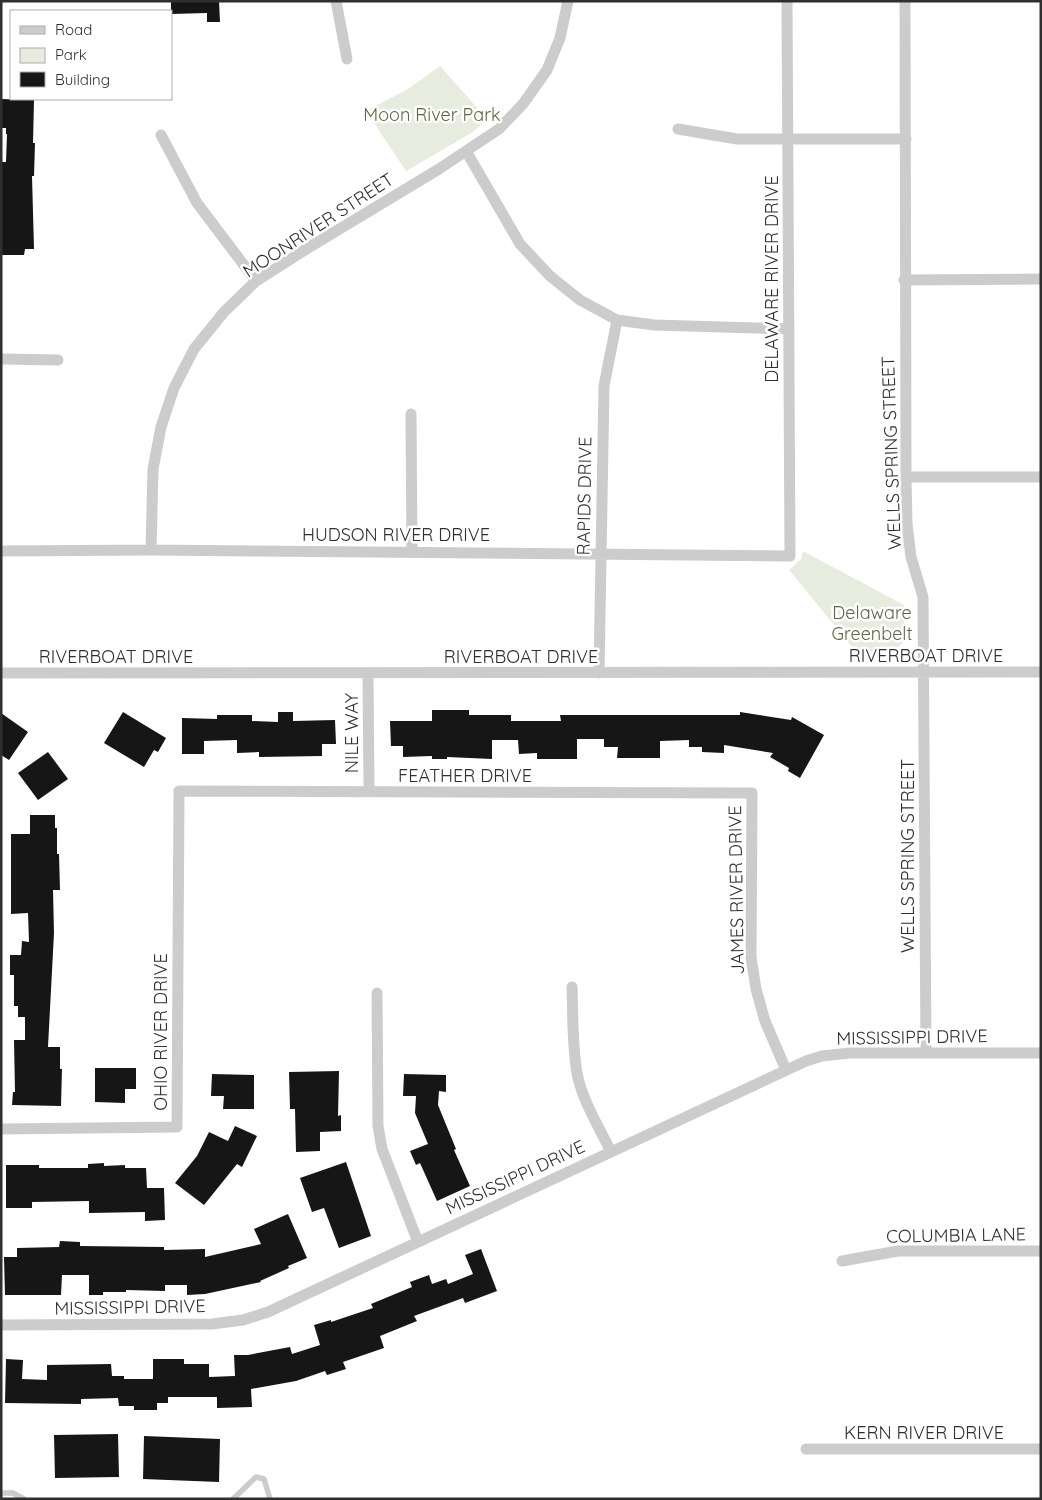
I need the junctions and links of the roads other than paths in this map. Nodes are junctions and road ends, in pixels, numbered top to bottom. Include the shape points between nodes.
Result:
1 (336, 1) edge
2 (568, 1) edge
3 (787, 1) edge
4 (905, 1) edge
5 (347, 59) dead end
6 (678, 129) dead end
7 (161, 135) dead end
8 (787, 139) junction
9 (906, 139) junction
10 (466, 151) junction
11 (1041, 279) edge
12 (904, 280) junction
13 (256, 281) junction
14 (617, 320) junction
15 (789, 329) junction
16 (1, 360) edge
17 (58, 360) dead end
18 (411, 414) dead end
19 (906, 477) junction
20 (1041, 477) edge
21 (151, 550) junction
22 (1, 551) edge
23 (412, 552) junction
24 (600, 553) junction
25 (790, 556) joint
26 (1041, 672) edge
27 (1, 673) edge
28 (368, 673) junction
29 (600, 673) junction
30 (924, 673) junction
31 (179, 791) joint
32 (369, 792) junction
33 (752, 793) joint
34 (572, 987) dead end
35 (376, 993) dead end
36 (926, 1053) junction
37 (1041, 1053) edge
38 (786, 1070) junction
39 (1, 1129) edge
40 (611, 1152) junction
41 (418, 1242) junction
42 (1041, 1251) edge
43 (842, 1261) dead end
44 (1, 1325) edge
45 (806, 1449) dead end
46 (1041, 1449) edge
47 (1, 1493) edge
48 (13, 1496) edge
49 (24, 1499) edge
50 (233, 1499) edge
51 (270, 1499) edge

1 - 5 street
2 - 10 street, MOONRIVER STREET via 560,38 547,70 523,104 499,129
3 - 8 street, DELAWARE RIVER DRIVE
4 - 9 street, WELLS SPRING STREET
6 - 8 street via 737,139
7 - 13 street via 197,203
8 - 9 street
8 - 15 street, DELAWARE RIVER DRIVE
9 - 12 street, WELLS SPRING STREET
10 - 13 street, MOONRIVER STREET
10 - 14 street via 520,244 550,276 580,300
11 - 12 street
12 - 19 street, WELLS SPRING STREET
13 - 21 street, MOONRIVER STREET via 224,312 194,349 174,388 161,427 153,469
14 - 15 street via 654,325
14 - 24 street, RAPIDS DRIVE via 604,386
15 - 25 street, DELAWARE RIVER DRIVE
16 - 17 street
18 - 23 street
19 - 20 street
19 - 30 street, WELLS SPRING STREET via 907,524 923,597
21 - 22 street, HUDSON RIVER DRIVE
21 - 23 street, HUDSON RIVER DRIVE
23 - 24 street, HUDSON RIVER DRIVE
24 - 25 street, HUDSON RIVER DRIVE
24 - 29 street, RAPIDS DRIVE
26 - 30 street, RIVERBOAT DRIVE
27 - 28 street, RIVERBOAT DRIVE
28 - 29 street, RIVERBOAT DRIVE
28 - 32 street, NILE WAY
29 - 30 street, RIVERBOAT DRIVE
30 - 36 street, WELLS SPRING STREET
31 - 32 street, FEATHER DRIVE
31 - 39 street, OHIO RIVER DRIVE via 177,1127
32 - 33 street, FEATHER DRIVE
33 - 38 street, JAMES RIVER DRIVE via 752,965 765,1021
34 - 40 street via 577,1074
35 - 41 street via 378,1126 382,1149
36 - 37 street, MISSISSIPPI DRIVE
36 - 38 street, MISSISSIPPI DRIVE via 822,1056
38 - 40 street, MISSISSIPPI DRIVE
40 - 41 street, MISSISSIPPI DRIVE
41 - 44 street, MISSISSIPPI DRIVE via 268,1312 243,1320 212,1324
42 - 43 street, COLUMBIA LANE via 898,1252
45 - 46 street, KERN RIVER DRIVE
47 - 48 lane
48 - 49 lane
50 - 51 lane via 256,1477 264,1479

